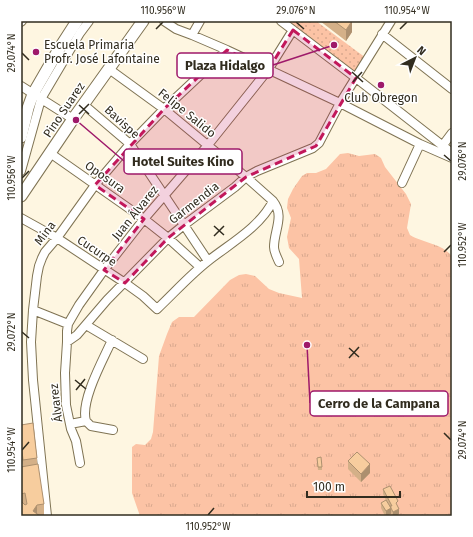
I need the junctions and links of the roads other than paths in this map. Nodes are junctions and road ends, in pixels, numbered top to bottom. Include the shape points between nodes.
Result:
1 (77, 21) edge
2 (89, 21) edge
3 (143, 21) edge
4 (164, 21) edge
5 (200, 21) edge
6 (281, 21) edge
7 (391, 21) edge
8 (293, 30) junction
9 (382, 34) junction
10 (192, 35) junction
11 (227, 50) junction
12 (109, 68) junction
13 (268, 70) junction
14 (356, 78) junction
15 (21, 86) edge
16 (452, 88) edge
17 (37, 96) junction
18 (340, 103) junction
19 (83, 104) junction
20 (164, 109) junction
21 (73, 119) junction
22 (452, 133) edge
23 (21, 137) edge
24 (130, 144) junction
25 (420, 144) junction
26 (208, 145) junction
27 (443, 145) junction
28 (50, 153) junction
29 (452, 153) edge
30 (452, 158) edge
31 (21, 171) edge
32 (246, 177) junction
33 (402, 182) dead end
34 (95, 185) junction
35 (23, 191) edge
36 (165, 195) junction
37 (273, 201) junction
38 (21, 218) edge
39 (144, 219) junction
40 (184, 225) junction
41 (57, 238) junction
42 (168, 238) junction
43 (208, 260) junction
44 (279, 262) dead end
45 (200, 267) junction
46 (104, 270) junction
47 (125, 283) junction
48 (33, 310) junction
49 (68, 324) junction
50 (86, 325) junction
51 (112, 340) junction
52 (69, 341) junction
53 (143, 359) dead end
54 (86, 421) junction
55 (70, 424) junction
56 (113, 430) dead end
57 (80, 463) dead end
58 (47, 516) edge

1 - 17 main road via 58,49
2 - 17 street
3 - 12 main road, Pino Suarez
4 - 10 street
5 - 10 street
6 - 8 street
7 - 9 street, Garmendia
8 - 13 street, Juan Álvarez
8 - 14 street
9 - 14 street, Garmendia
9 - 16 street
10 - 11 street
11 - 13 street
11 - 20 street, Mina
12 - 19 main road, Pino Suarez
12 - 20 street, Felipe Salido
13 - 18 street
13 - 26 street, Juan Álvarez
14 - 18 street, Garmendia
14 - 27 street
15 - 17 street
17 - 21 street
17 - 23 main road via 28,108
17 - 31 street
18 - 25 street
18 - 32 street, Garmendia via 316,146
19 - 21 main road, Pino Suarez
19 - 24 street, Bavispe
20 - 24 street, Mina
20 - 26 street, Felipe Salido
21 - 28 main road, Pino Suarez
22 - 27 street
24 - 34 street, Mina
24 - 36 street, Bavispe
25 - 30 street
25 - 33 street
26 - 32 street, Felipe Salido
26 - 36 street, Juan Álvarez
27 - 29 street
28 - 34 street, Oposura
28 - 35 main road, Pino Suarez
32 - 37 street, Felipe Salido
32 - 40 street, Garmendia
34 - 39 street, Oposura
34 - 41 street, Mina
36 - 39 street, Juan Álvarez
36 - 40 street, Bavispe
37 - 43 street via 254,225
37 - 44 street via 279,216 274,241
38 - 41 street, Cucurpe
39 - 42 street, Oposura
39 - 46 street, Juan Álvarez
40 - 42 street, Garmendia
40 - 43 street, Bavispe
41 - 46 street, Cucurpe
41 - 48 street, Mina via 39,266
42 - 45 street, Oposura
42 - 47 street, Garmendia
43 - 45 street
45 - 47 street, Cucurpe via 157,309
46 - 47 street, Cucurpe
46 - 49 street, Juan Álvarez
47 - 50 street, Garmendia
48 - 49 street
48 - 58 street, Mina via 33,380
49 - 52 street, Juan Álvarez
50 - 51 street
50 - 52 street, Garmendia
51 - 53 street
51 - 54 street via 88,393 84,410
52 - 55 street, Álvarez via 65,387
54 - 55 street
54 - 56 street via 91,426
55 - 57 street, Álvarez

